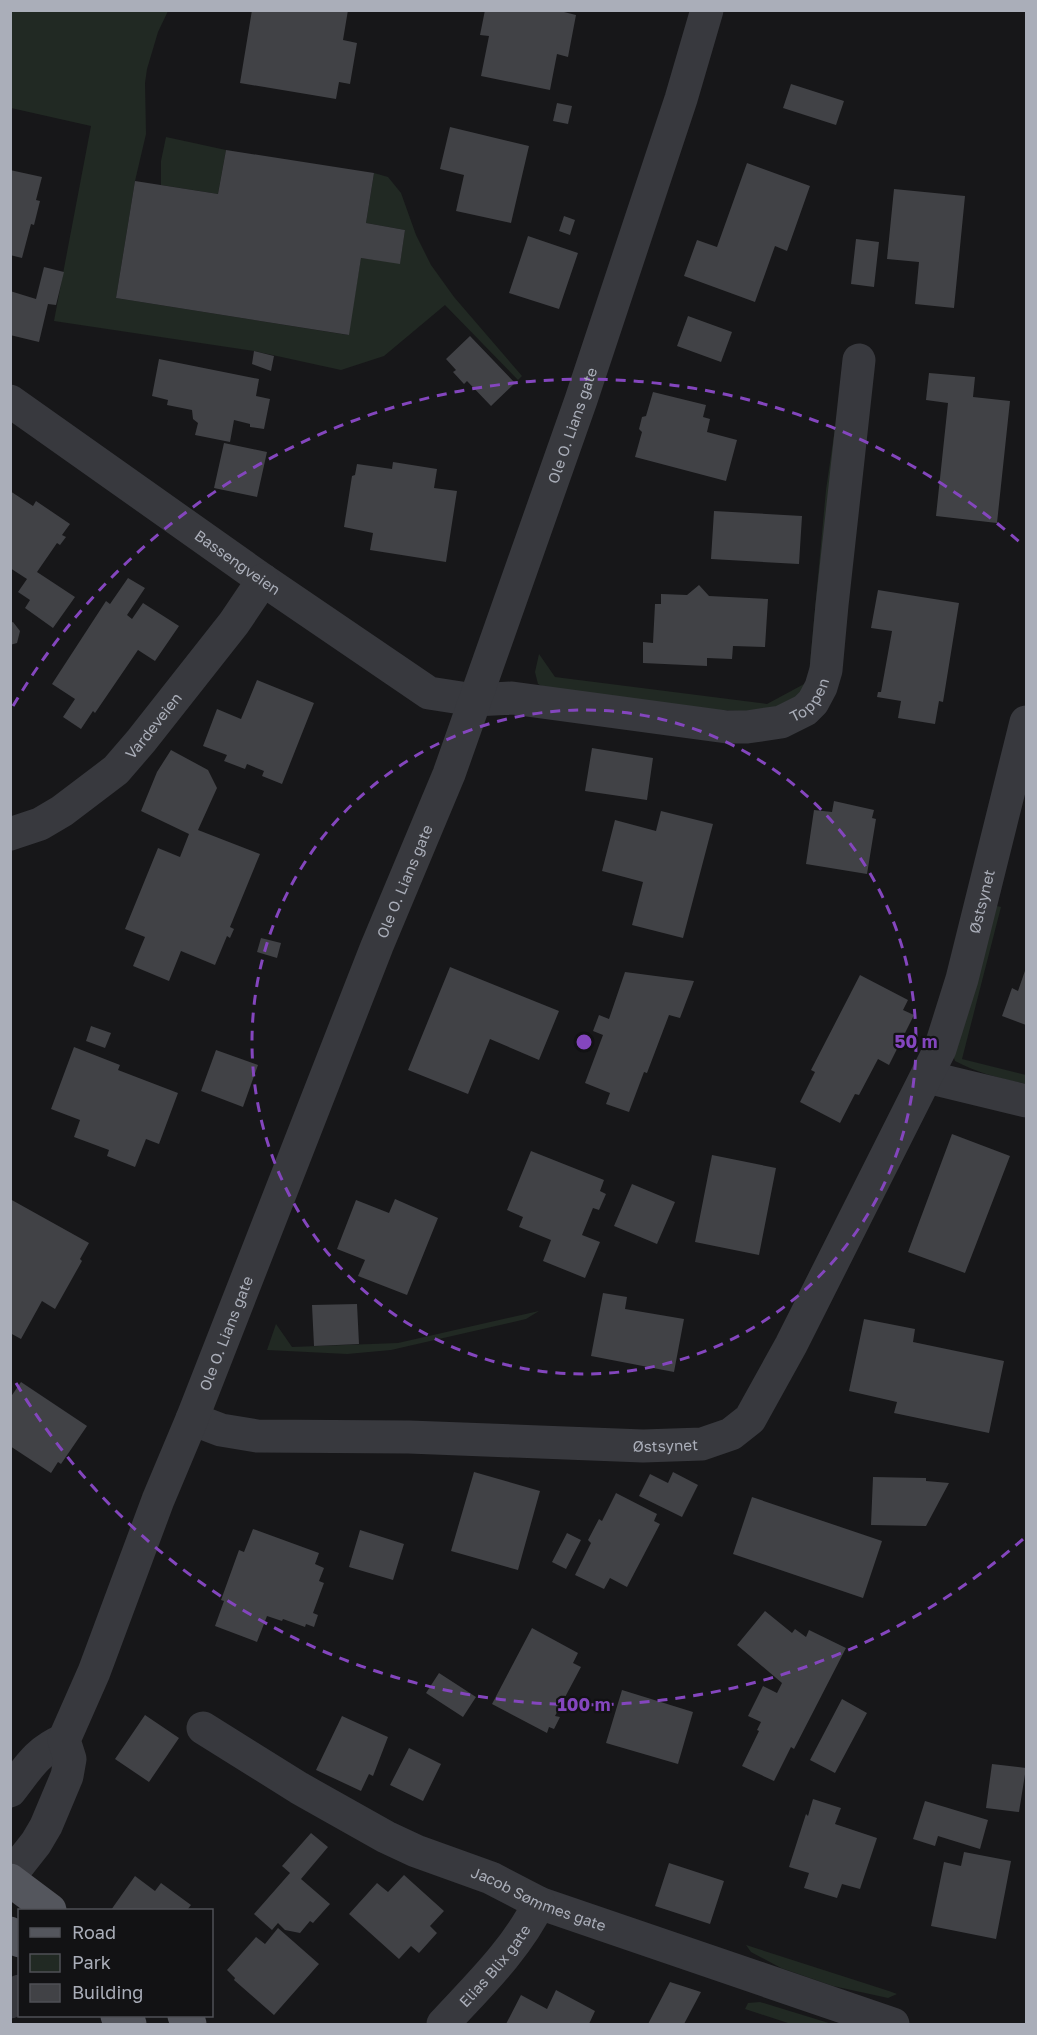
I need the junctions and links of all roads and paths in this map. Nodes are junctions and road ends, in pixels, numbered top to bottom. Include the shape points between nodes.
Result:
1 (707, 10) edge
2 (859, 360) dead end
3 (10, 401) edge
4 (263, 580) junction
5 (474, 700) junction
6 (1026, 722) edge
7 (10, 834) edge
8 (927, 1077) junction
9 (1026, 1101) edge
10 (192, 1419) junction
11 (203, 1728) dead end
12 (64, 1740) junction
13 (10, 1791) edge
14 (10, 1878) edge
15 (539, 1903) junction
16 (48, 1909) edge
17 (443, 2025) edge
18 (893, 2025) edge

1 - 5 street, Ole O. Lians gate via 581,400
2 - 5 street, Toppen via 826,670 813,702 805,710 781,722 727,727 512,698
3 - 4 street, Bassengveien
4 - 5 street, Bassengveien via 429,693
4 - 7 street, Vardeveien via 116,770 62,811
5 - 10 street, Ole O. Lians gate
6 - 8 street, Østsynet via 959,989
8 - 9 street
8 - 10 street, Østsynet via 761,1401 750,1419 730,1434 702,1444 644,1446 257,1436 220,1430
10 - 12 street, Ole O. Lians gate
11 - 15 street, Jacob Sømmes gate via 386,1837 491,1878
12 - 13 street via 37,1755
12 - 14 street via 70,1759 67,1776 46,1826
14 - 16 main road
15 - 17 street, Elias Blix gate via 530,1922 502,1958
15 - 18 street, Jacob Sømmes gate

